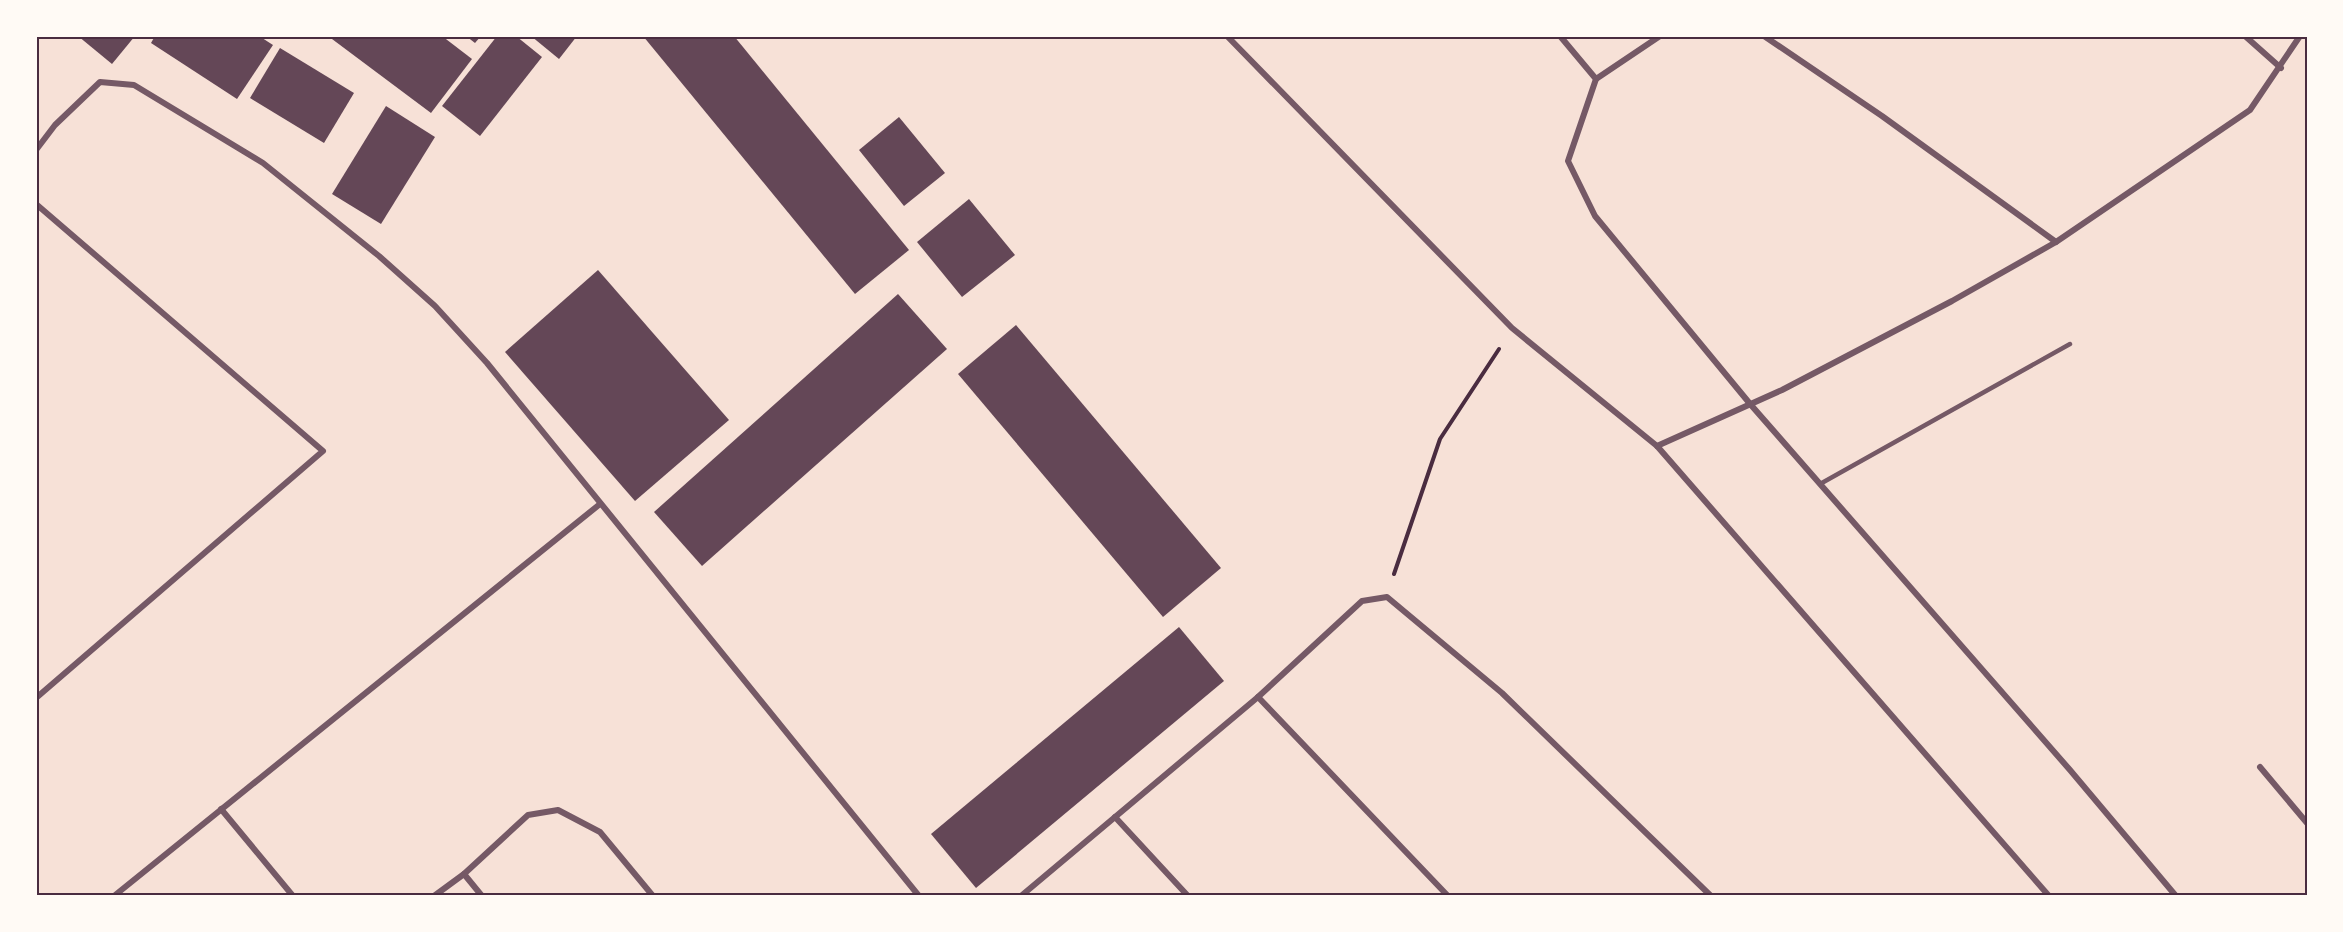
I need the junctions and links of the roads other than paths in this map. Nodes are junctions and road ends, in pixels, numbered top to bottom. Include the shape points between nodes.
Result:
1 (1227, 36) edge
2 (1560, 36) edge
3 (1660, 36) edge
4 (1764, 36) edge
5 (2245, 36) edge
6 (2300, 36) edge
7 (2280, 68) junction
8 (1596, 79) junction
9 (36, 150) edge
10 (36, 204) edge
11 (2056, 242) junction
12 (2070, 344) dead end
13 (1751, 405) junction
14 (1657, 446) junction
15 (1820, 484) junction
16 (600, 504) junction
17 (1258, 697) junction
18 (36, 698) edge
19 (2260, 767) dead end
20 (221, 809) junction
21 (1115, 817) junction
22 (2307, 823) edge
23 (464, 874) junction
24 (114, 896) edge
25 (293, 896) edge
26 (434, 896) edge
27 (482, 896) edge
28 (653, 896) edge
29 (919, 896) edge
30 (1021, 896) edge
31 (1188, 896) edge
32 (1448, 896) edge
33 (1711, 896) edge
34 (2049, 896) edge
35 (2176, 896) edge

1 - 14 street via 1512,328
2 - 8 street
3 - 8 street
4 - 11 street
5 - 7 street
6 - 7 street
7 - 11 street via 2250,111
8 - 13 street via 1568,161 1595,216
9 - 16 street via 55,125 100,82 135,85 263,163 380,256 435,306 488,363
10 - 18 street via 323,451
11 - 13 street via 1952,301
12 - 15 lane
13 - 14 street
13 - 15 street
14 - 34 street
15 - 35 street
16 - 20 street
16 - 29 street
17 - 21 street
17 - 32 street
17 - 33 street via 1362,601 1387,597 1502,693
19 - 22 street
20 - 24 street
20 - 25 street
21 - 30 street
21 - 31 street
23 - 26 street
23 - 27 street
23 - 28 street via 528,815 558,810 600,832

